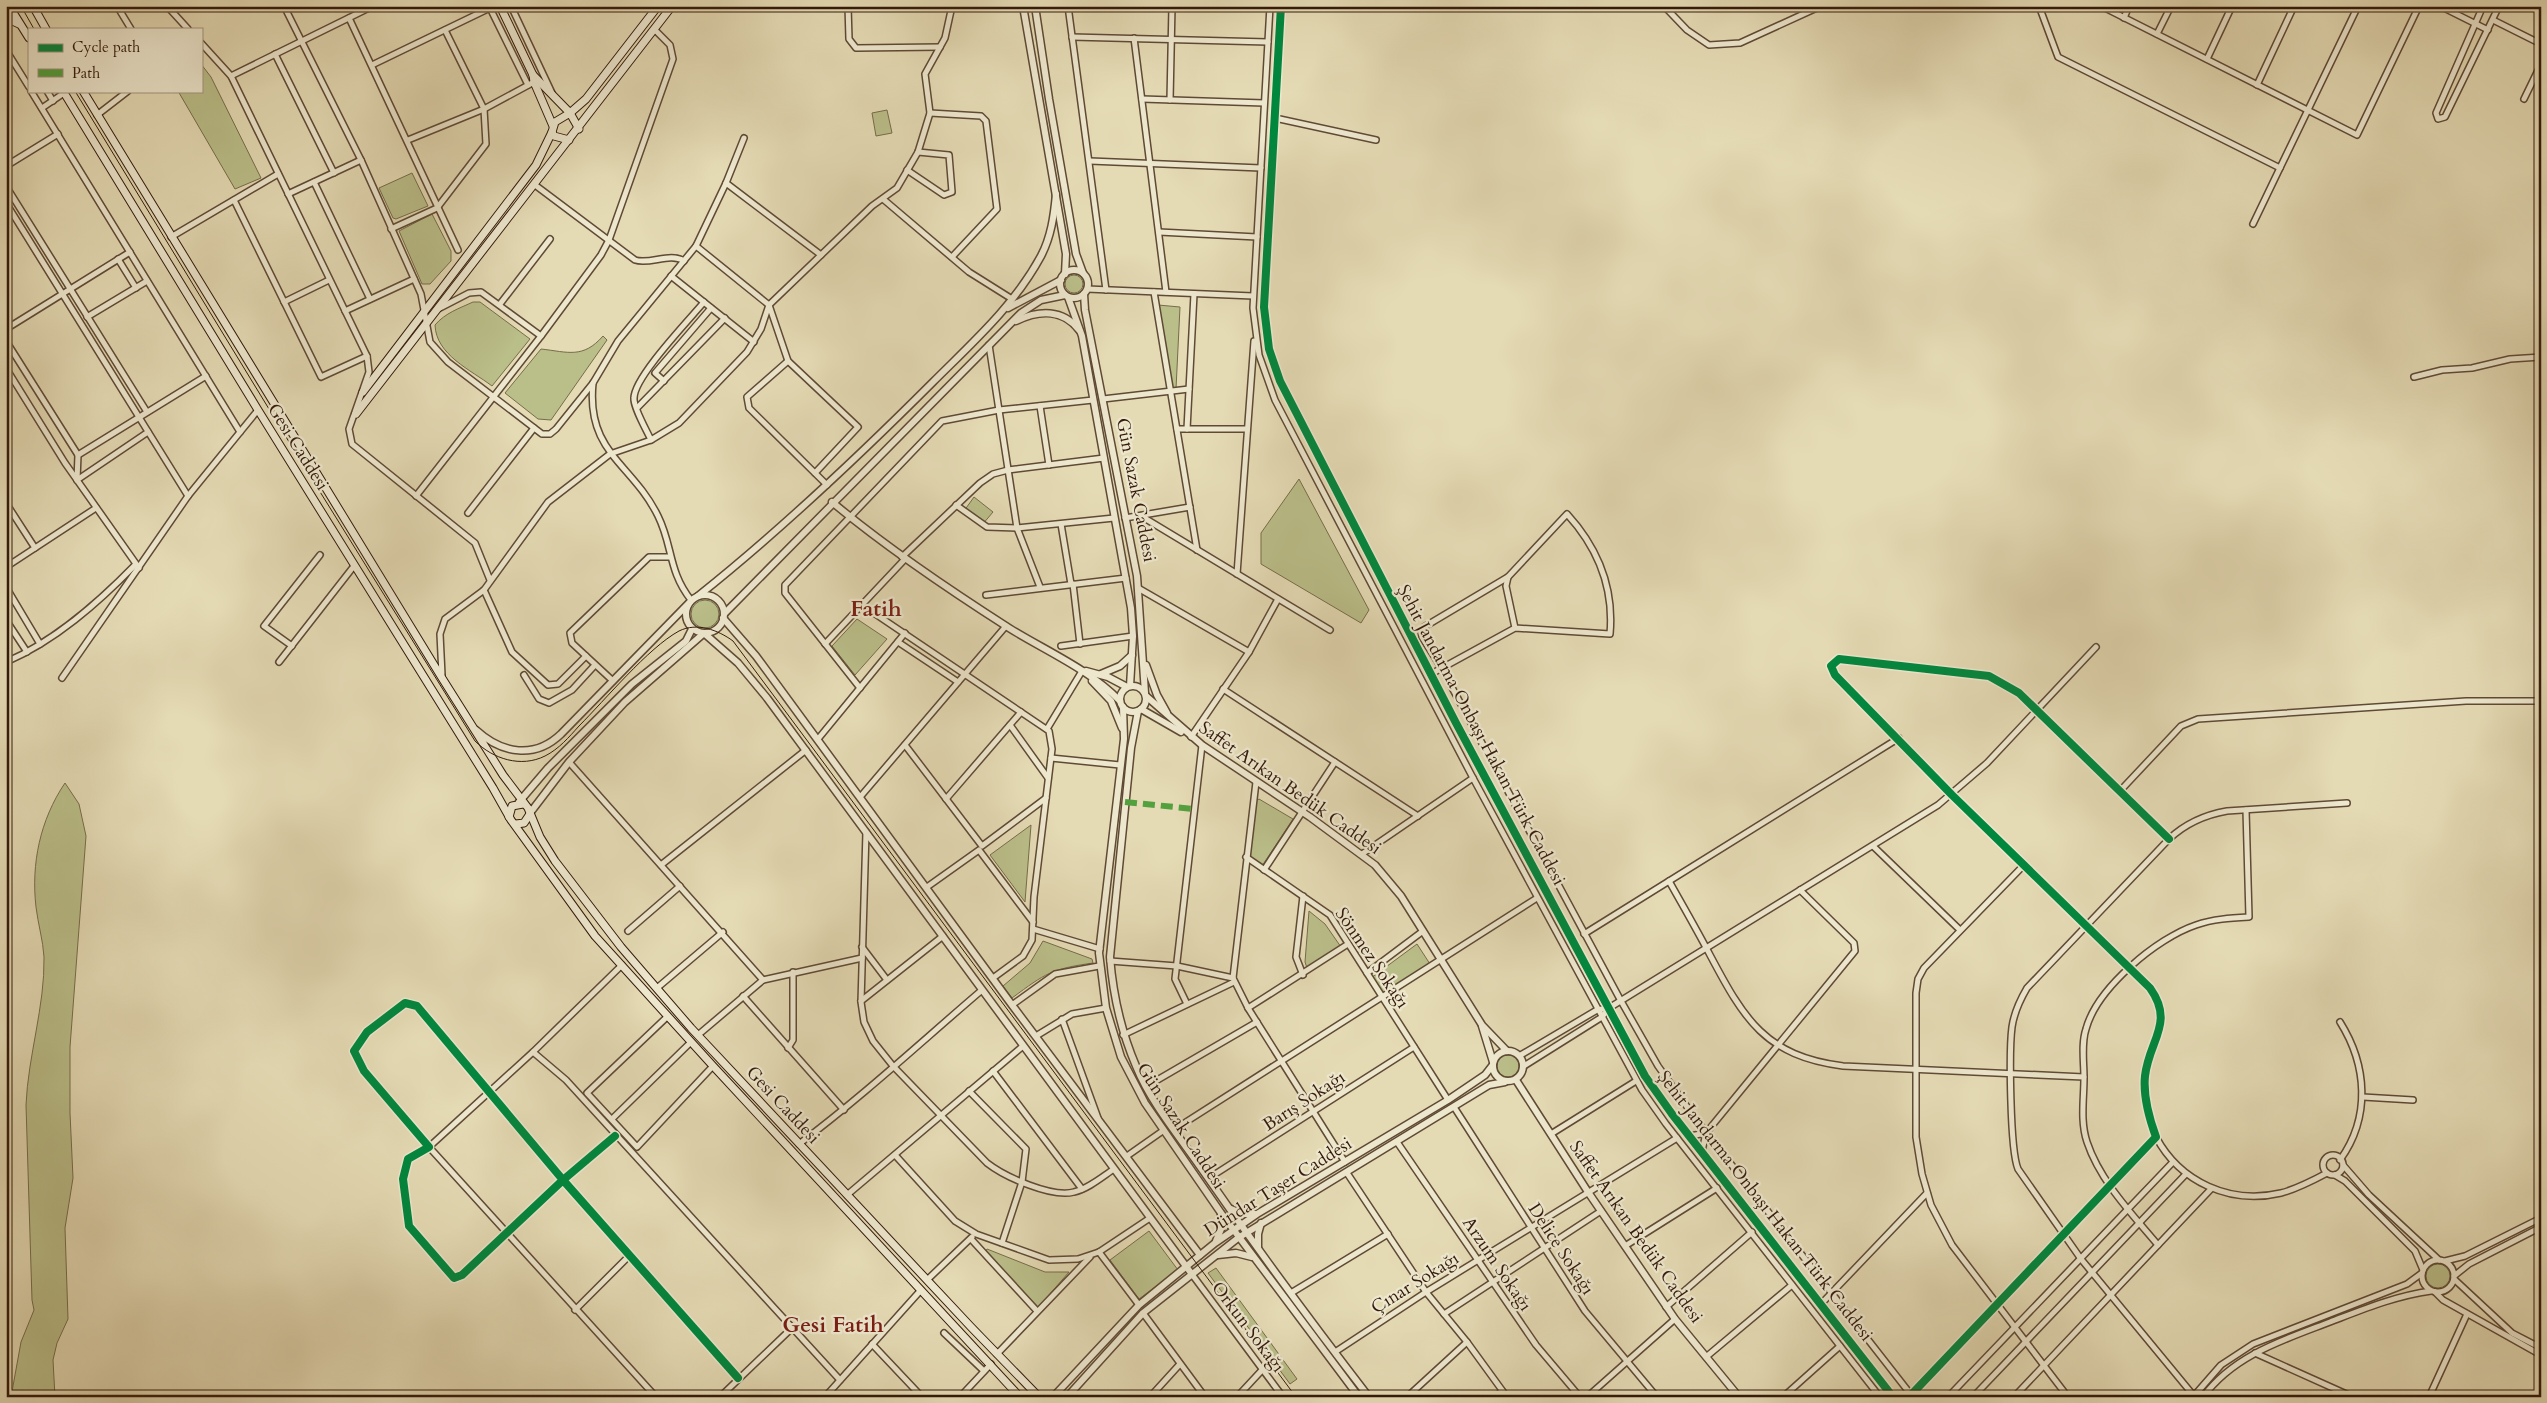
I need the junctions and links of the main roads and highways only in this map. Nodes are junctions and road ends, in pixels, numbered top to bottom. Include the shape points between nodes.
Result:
1 (9, 6) edge
2 (33, 6) edge
3 (500, 6) edge
4 (658, 6) edge
5 (672, 6) edge
6 (6, 18) edge
7 (20, 25) junction
8 (45, 28) edge
9 (28, 37) edge
10 (532, 81) junction
11 (64, 92) edge
12 (84, 92) edge
13 (570, 113) junction
14 (552, 129) junction
15 (579, 129) junction
16 (569, 140) junction
17 (363, 392) road end
18 (356, 414) road end
19 (520, 803) junction
20 (530, 813) junction
21 (510, 818) junction
22 (516, 824) junction
23 (1020, 1397) edge
24 (1040, 1397) edge

1 - 7 main road
2 - 8 main road
3 - 10 main road
4 - 13 main road via 586,99
5 - 15 main road
6 - 7 main road
7 - 9 main road
10 - 13 main road
10 - 14 main road
11 - 21 main road, Gesi Caddesi
12 - 19 main road, Gesi Caddesi
13 - 14 main road via 555,122
13 - 15 main road
14 - 16 main road via 558,139
14 - 17 main road via 536,165
15 - 16 main road
16 - 18 main road
19 - 20 main road
19 - 21 main road via 510,809
20 - 22 main road via 524,823
20 - 24 main road, Gesi Caddesi via 563,873 601,923 698,1036
21 - 22 main road
22 - 23 main road, Gesi Caddesi via 576,910 622,965

